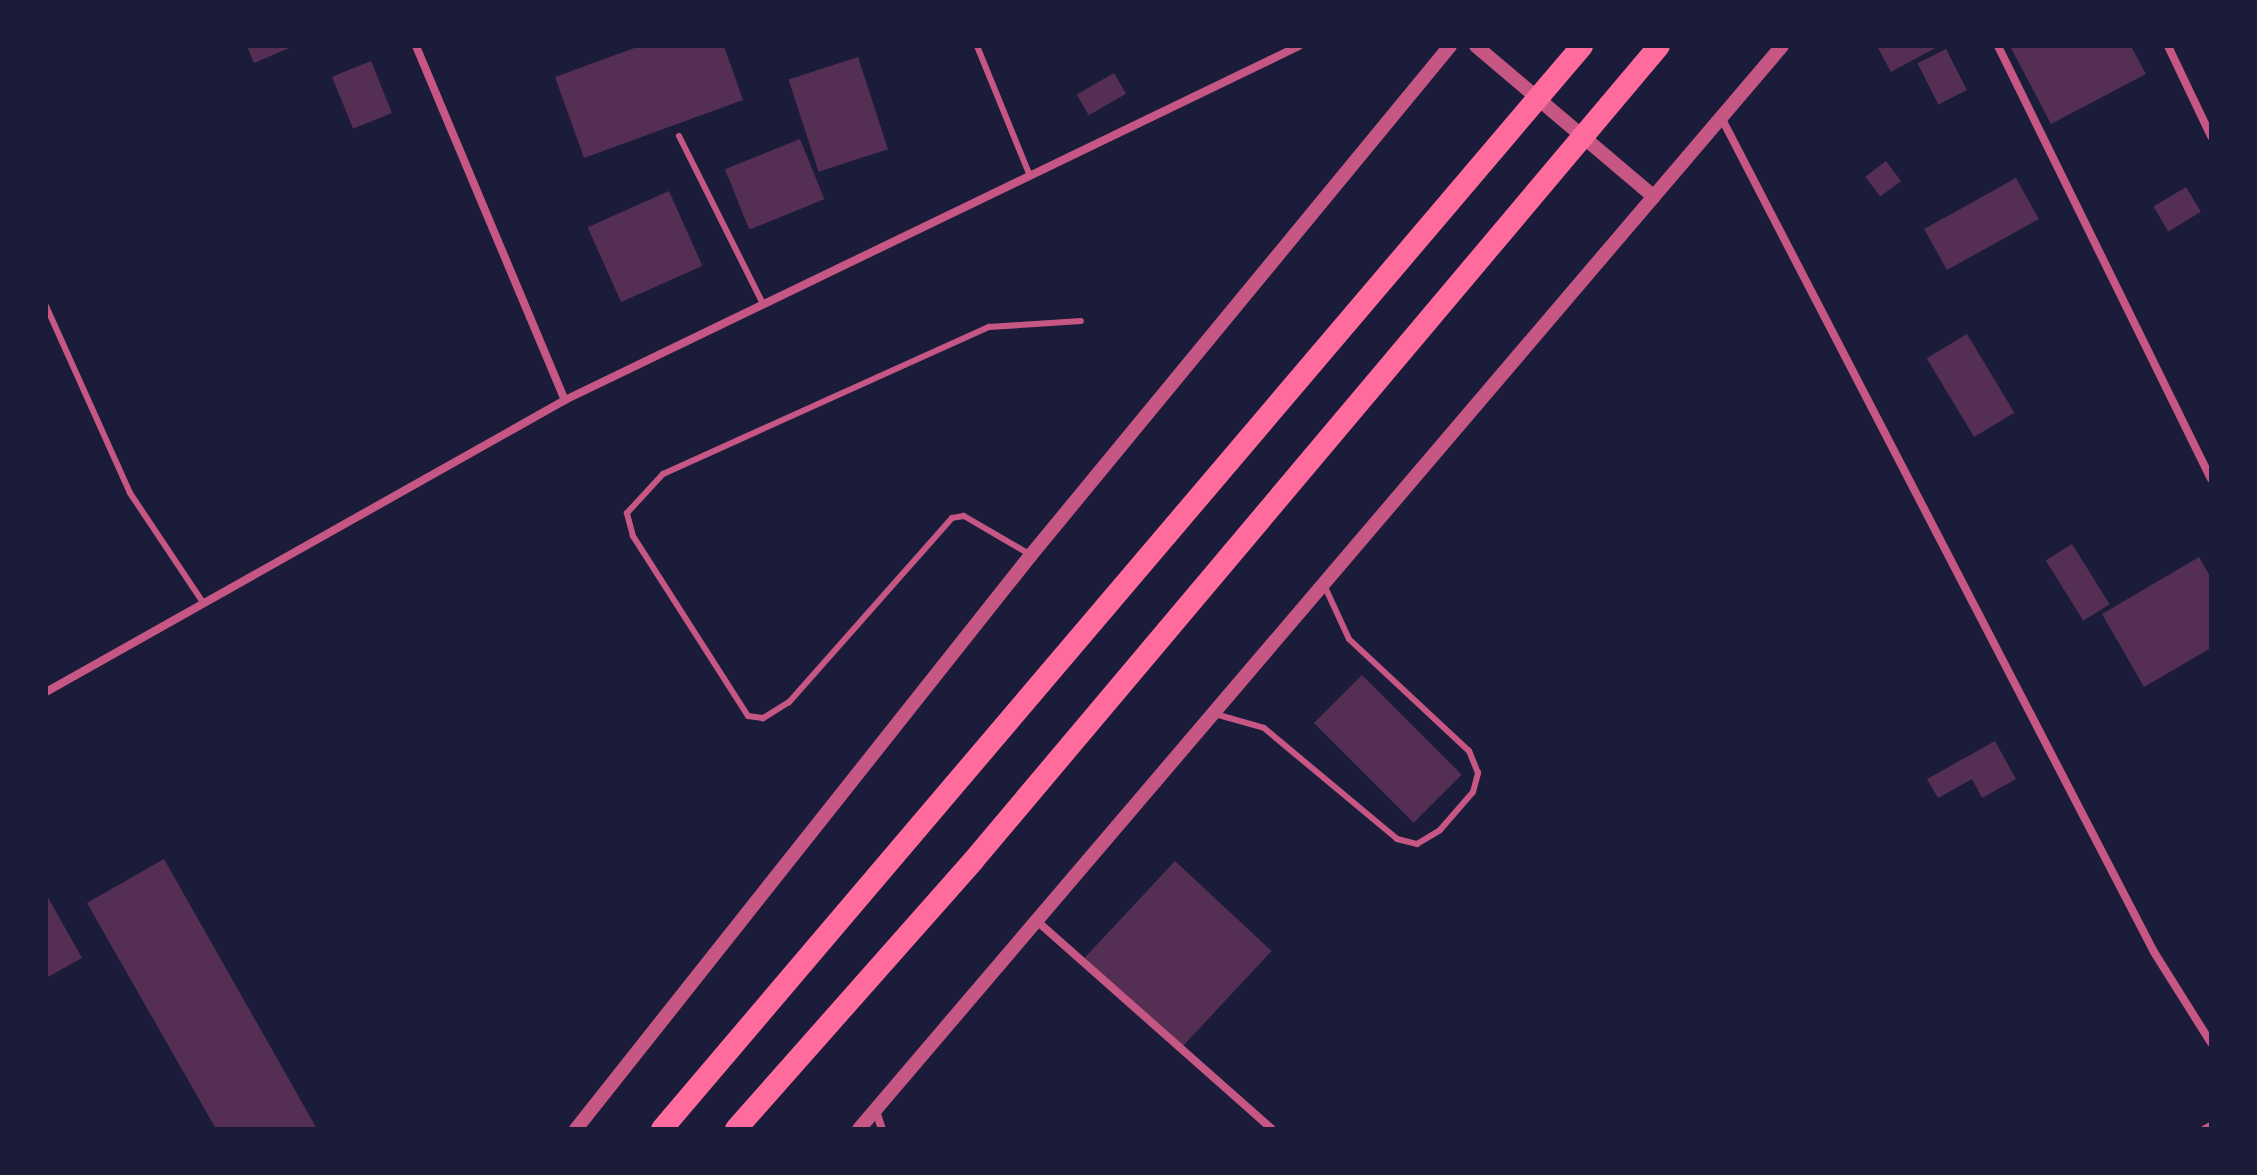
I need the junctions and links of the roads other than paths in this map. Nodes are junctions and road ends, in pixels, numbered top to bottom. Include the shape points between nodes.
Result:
1 (416, 46) edge
2 (977, 46) edge
3 (1450, 46) edge
4 (1476, 46) edge
5 (1582, 46) edge
6 (1659, 46) edge
7 (1782, 46) edge
8 (1998, 46) edge
9 (2168, 46) edge
10 (1296, 47) edge
11 (1722, 119) junction
12 (679, 136) dead end
13 (2211, 136) edge
14 (1030, 176) junction
15 (1654, 197) junction
16 (763, 304) junction
17 (46, 306) edge
18 (1081, 321) dead end
19 (565, 400) junction
20 (2211, 478) edge
21 (1031, 555) junction
22 (1323, 582) junction
23 (204, 604) junction
24 (46, 692) edge
25 (1211, 712) junction
26 (1038, 922) junction
27 (2211, 1043) edge
28 (876, 1111) junction
29 (2211, 1126) edge
30 (576, 1129) edge
31 (662, 1129) edge
32 (736, 1129) edge
33 (859, 1129) edge
34 (882, 1129) edge
35 (1272, 1129) edge
36 (2205, 1129) edge

1 - 19 street
2 - 14 lane
3 - 21 street
4 - 15 street
5 - 31 highway
6 - 32 highway via 973,861
7 - 11 street
8 - 20 street
9 - 13 street
10 - 14 street
11 - 15 street
11 - 27 street via 2154,952
12 - 16 lane
14 - 16 street
15 - 22 street
16 - 19 street
17 - 23 lane via 130,493
18 - 21 lane via 989,327 663,474 627,513 633,536 748,716 763,718 789,702 952,518 964,516
19 - 23 street
21 - 30 street
22 - 25 street
22 - 25 lane via 1349,639 1469,751 1478,773 1473,792 1440,830 1417,844 1397,839 1264,728
23 - 24 street
25 - 26 street
26 - 28 street
26 - 35 street
28 - 33 street
28 - 34 street
29 - 36 street

